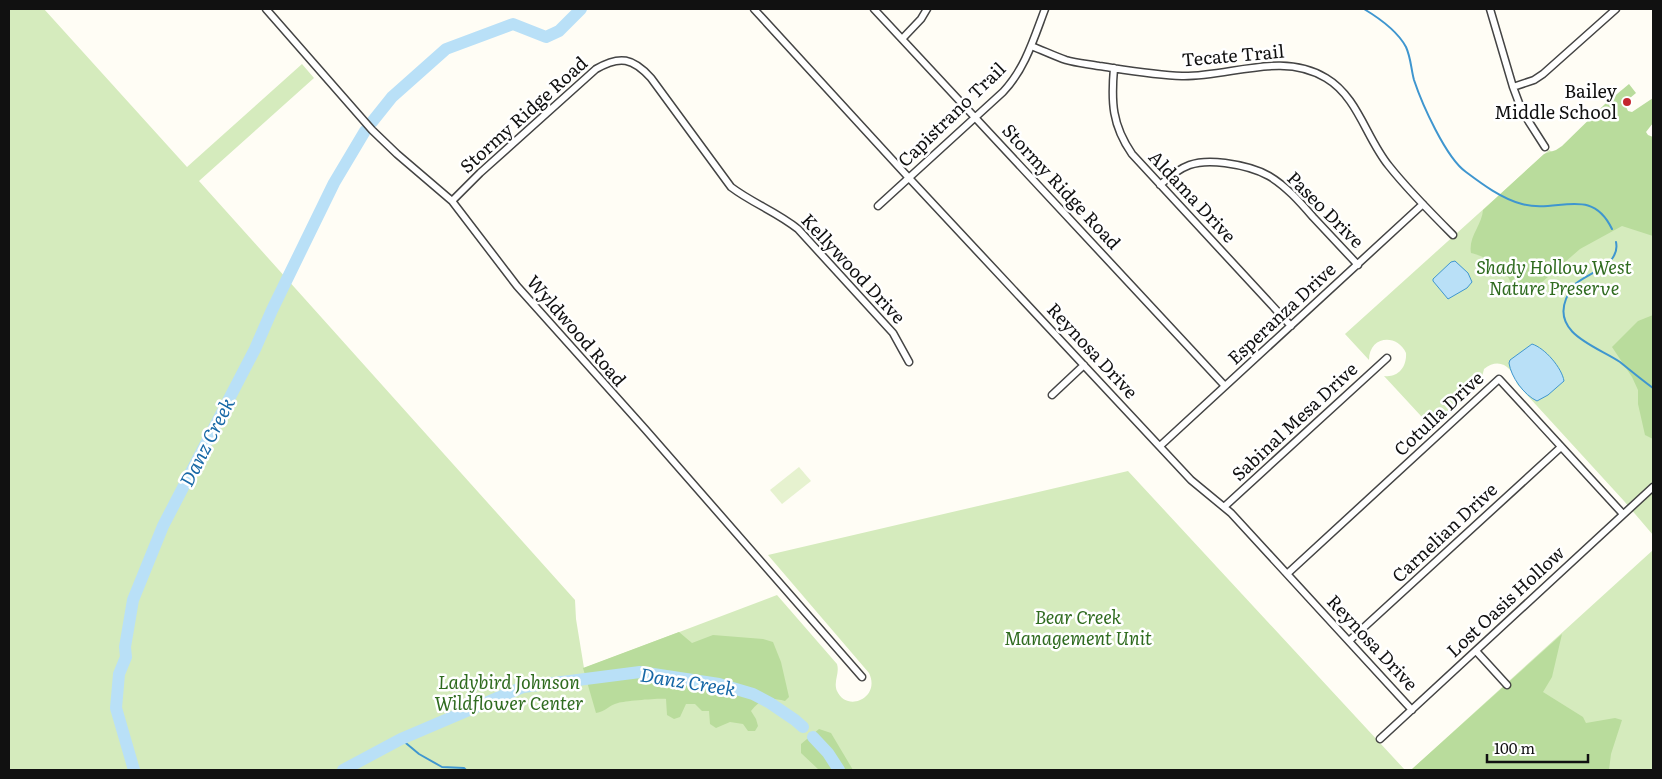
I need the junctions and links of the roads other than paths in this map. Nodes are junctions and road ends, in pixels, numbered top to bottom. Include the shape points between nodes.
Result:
1 (266, 9) edge
2 (754, 9) edge
3 (874, 9) edge
4 (927, 9) edge
5 (1044, 9) edge
6 (1490, 9) edge
7 (1616, 9) edge
8 (902, 38) junction
9 (1031, 46) junction
10 (622, 60) joint
11 (1114, 68) junction
12 (1513, 87) junction
13 (975, 117) junction
14 (1545, 147) dead end
15 (909, 178) junction
16 (1160, 185) junction
17 (452, 201) junction
18 (1423, 204) junction
19 (878, 206) dead end
20 (1453, 236) dead end
21 (1358, 265) junction
22 (1291, 326) junction
23 (1387, 358) dead end
24 (909, 362) dead end
25 (1084, 365) junction
26 (1225, 386) junction
27 (1052, 394) dead end
28 (1160, 446) junction
29 (1561, 447) junction
30 (1653, 487) edge
31 (1224, 507) junction
32 (1623, 514) junction
33 (1287, 574) junction
34 (1349, 641) junction
35 (1476, 651) junction
36 (862, 676) dead end
37 (1507, 685) dead end
38 (1412, 710) junction
39 (1380, 739) dead end

1 - 17 street, Wyldwood Road via 372,130
2 - 15 street, Reynosa Drive
3 - 8 street, Stormy Ridge Road
4 - 8 street
5 - 9 street, Capistrano Trail
6 - 12 street
7 - 12 street via 1543,74
8 - 13 street, Stormy Ridge Road
9 - 11 street, Tecate Trail via 1068,60
9 - 13 street, Capistrano Trail via 1014,80
10 - 17 street, Stormy Ridge Road via 596,69
10 - 24 street, Kellywood Drive via 636,64 650,78 731,187 747,200 790,223 821,252 893,333
11 - 16 street, Aldama Drive via 1112,98 1117,126 1132,154
11 - 18 street, Tecate Trail via 1181,76 1216,75 1285,65 1298,66 1326,77 1351,101 1368,136 1388,165
12 - 14 street via 1522,111
13 - 15 street, Capistrano Trail
13 - 26 street, Stormy Ridge Road
15 - 19 street, Capistrano Trail
15 - 25 street, Reynosa Drive
16 - 21 street, Paseo Drive via 1178,169 1203,161 1235,164 1258,171 1293,195
16 - 22 street, Aldama Drive
17 - 36 street, Wyldwood Road via 517,286
18 - 20 street, Tecate Trail
18 - 21 street, Esperanza Drive
21 - 22 street, Esperanza Drive
22 - 26 street, Esperanza Drive
23 - 31 street, Sabinal Mesa Drive
25 - 27 street
25 - 28 street, Reynosa Drive
26 - 28 street, Esperanza Drive
28 - 31 street, Reynosa Drive via 1195,484
29 - 32 street, Cotulla Drive
29 - 33 street, Cotulla Drive via 1499,379
29 - 34 street, Carnelian Drive
30 - 32 street, Lost Oasis Hollow
31 - 33 street, Reynosa Drive
32 - 35 street, Lost Oasis Hollow
33 - 34 street, Reynosa Drive
34 - 38 street, Reynosa Drive
35 - 37 street
35 - 38 street, Lost Oasis Hollow
38 - 39 street, Lost Oasis Hollow

